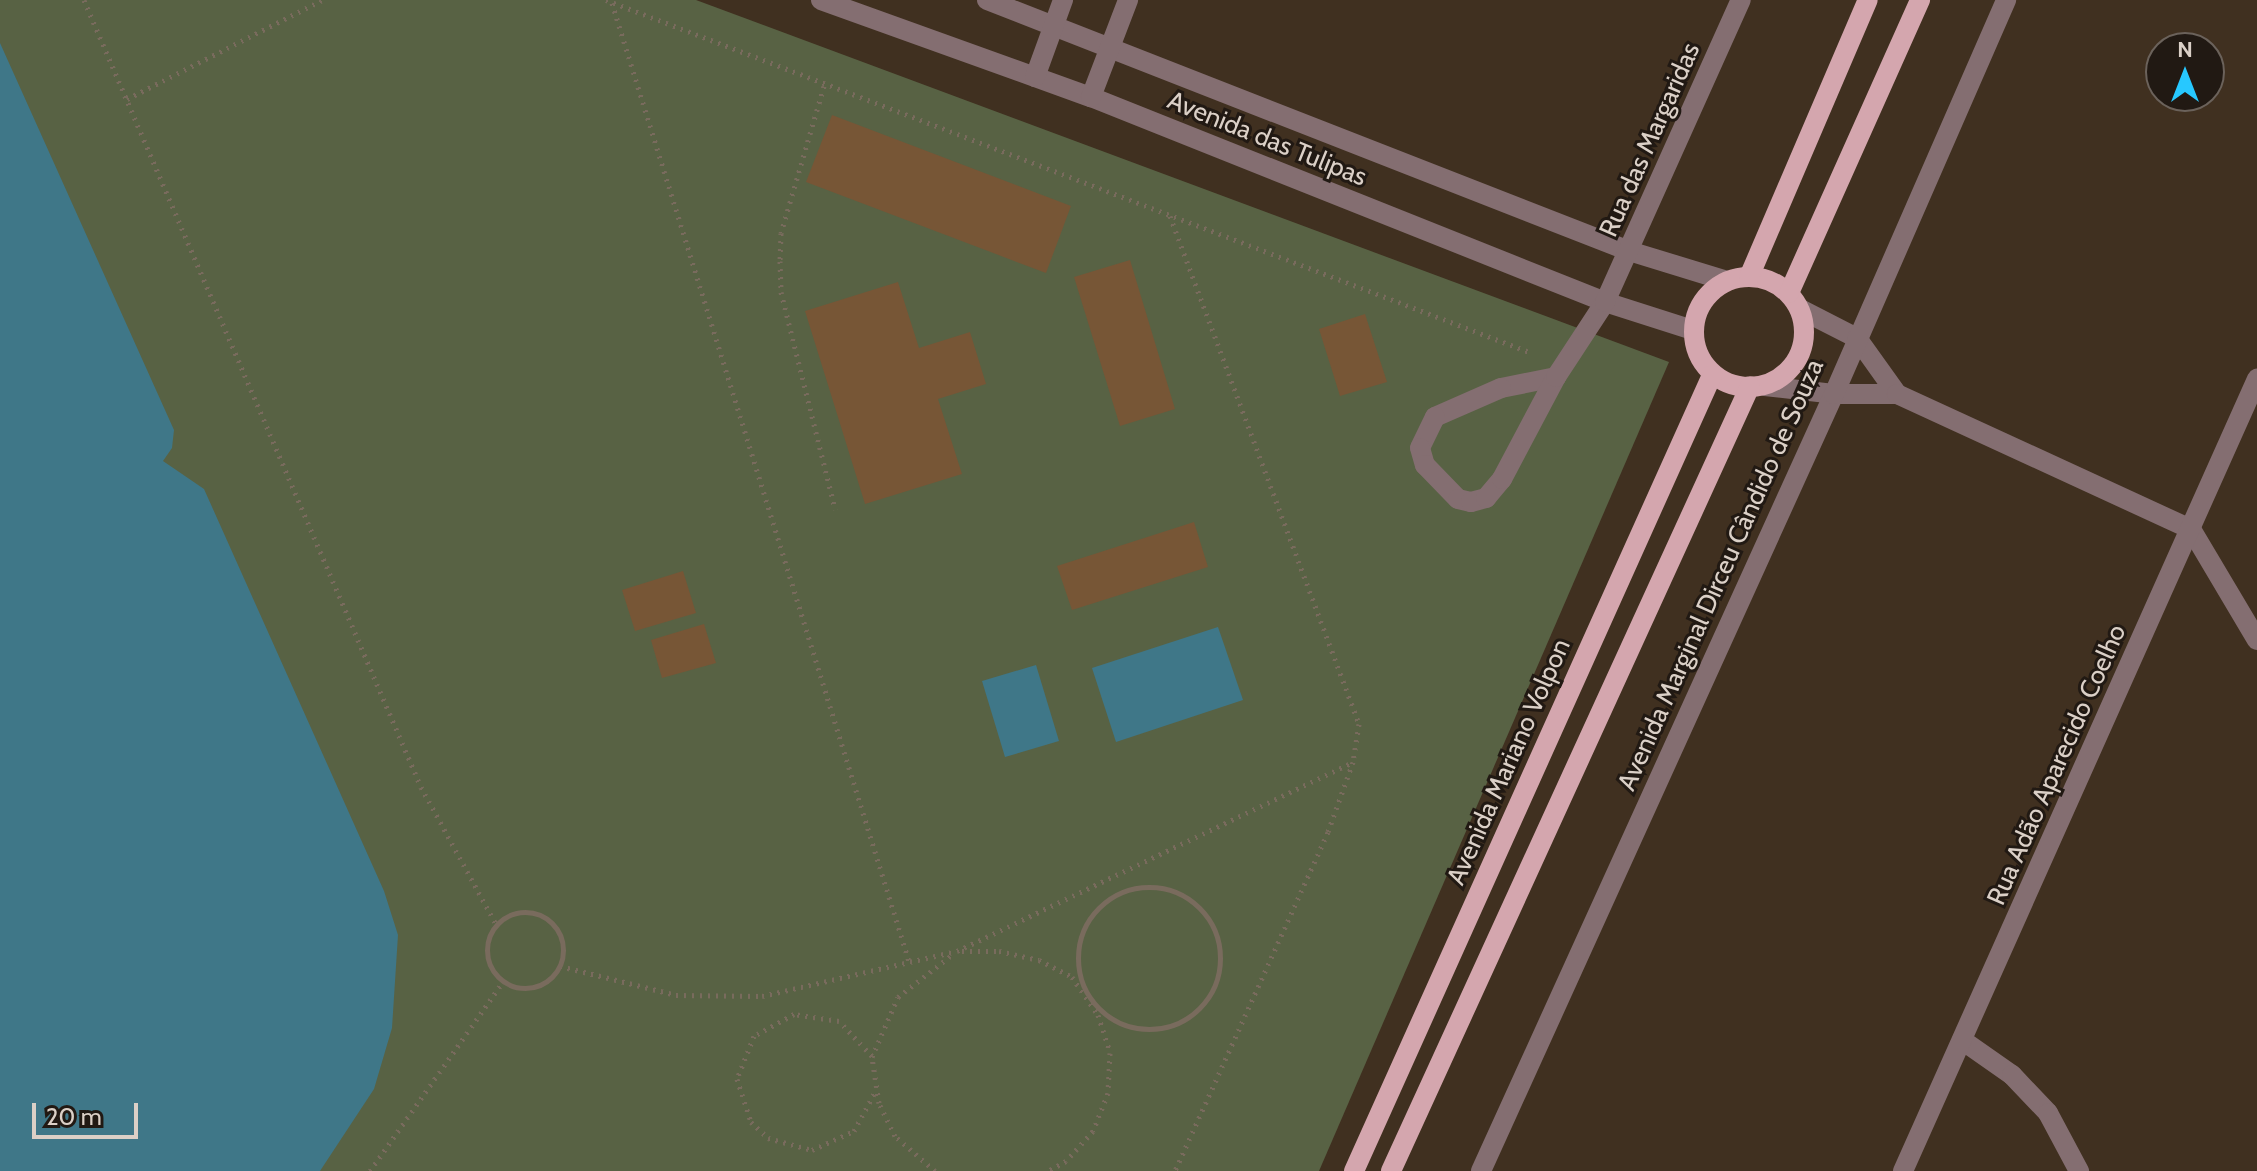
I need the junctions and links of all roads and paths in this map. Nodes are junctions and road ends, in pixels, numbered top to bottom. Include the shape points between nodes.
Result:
1 (84, 0) edge
2 (322, 0) edge
3 (821, 0) edge
4 (987, 0) edge
5 (1063, 0) edge
6 (1128, 0) edge
7 (1741, 0) edge
8 (1868, 0) edge
9 (1920, 0) edge
10 (2006, 0) edge
11 (609, 1) edge
12 (1055, 24) junction
13 (1111, 45) junction
14 (1035, 77) junction
15 (824, 86) junction
16 (1091, 97) junction
17 (127, 99) junction
18 (1170, 216) junction
19 (1629, 251) junction
20 (1749, 277) junction
21 (1727, 281) junction
22 (1795, 301) junction
23 (1605, 302) junction
24 (1693, 330) junction
25 (1857, 338) junction
26 (1560, 372) junction
27 (1712, 375) junction
28 (2257, 379) edge
29 (1757, 386) junction
30 (1834, 394) junction
31 (1897, 394) junction
32 (835, 509) dead end
33 (2191, 529) junction
34 (2257, 640) edge
35 (1353, 762) junction
36 (496, 924) junction
37 (957, 951) junction
38 (909, 961) junction
39 (560, 966) junction
40 (503, 982) junction
41 (1084, 989) junction
42 (1962, 1040) junction
43 (872, 1057) junction
44 (875, 1090) junction
45 (370, 1171) edge
46 (935, 1171) edge
47 (1048, 1171) edge
48 (1175, 1171) edge
49 (1354, 1171) edge
50 (1391, 1171) edge
51 (1481, 1171) edge
52 (1903, 1171) edge
53 (2079, 1171) edge

1 - 17 path
2 - 17 path
3 - 14 street, Avenida das Tulipas
4 - 12 street, Avenida das Tulipas
5 - 12 street
6 - 13 street
7 - 19 street, Rua das Margaridas
8 - 20 main road
9 - 22 main road
10 - 25 street, Avenida Marginal Dirceu Cândido de Souza
11 - 15 path
11 - 38 path
12 - 13 street, Avenida das Tulipas
12 - 14 street
13 - 16 street
13 - 19 street, Avenida das Tulipas
14 - 16 street, Avenida das Tulipas
15 - 18 path
15 - 32 path via 781,233 780,261 781,292
16 - 23 street, Avenida das Tulipas
17 - 36 path via 421,787
18 - 26 path
18 - 35 path via 1359,724
19 - 21 street, Avenida das Tulipas
19 - 23 street, Rua das Margaridas
20 - 21 main road
20 - 22 main road via 1772,281
21 - 24 main road via 1709,292
22 - 25 street
22 - 29 main road via 1805,333 1800,356 1786,375
23 - 24 street, Avenida das Tulipas
23 - 26 street, Rua das Margaridas
24 - 27 main road via 1697,354
25 - 30 street, Avenida Marginal Dirceu Cândido de Souza
25 - 31 street
26 - 26 street, Rua das Margaridas via 1502,479 1486,498 1458,499 1425,465 1420,448 1435,417 1501,388
27 - 29 main road via 1733,386
27 - 49 main road, Avenida Mariano Volpon
28 - 33 street, Rua Adão Aparecido Coelho
29 - 30 street
29 - 50 main road
30 - 31 street
30 - 51 street, Avenida Marginal Dirceu Cândido de Souza
31 - 33 street
33 - 34 street
33 - 42 street, Rua Adão Aparecido Coelho
35 - 37 path
35 - 48 path via 1328,832
36 - 39 path via 514,912 536,913 554,925 563,945
36 - 40 path via 486,943 489,965
37 - 38 path
37 - 41 path via 999,951 1039,960
37 - 43 path via 898,997
38 - 39 path via 762,996 676,995
39 - 40 path via 545,983 524,989
40 - 45 path
41 - 41 path via 1079,941 1089,919 1125,891 1148,886 1182,895 1209,918 1219,939 1216,986 1203,1006 1184,1020 1138,1028 1116,1021
41 - 47 path via 1110,1053 1108,1093 1093,1131 1066,1161
42 - 52 street, Rua Adão Aparecido Coelho
42 - 53 street via 2012,1075 2048,1113
43 - 44 path
43 - 44 path via 839,1021 794,1014 754,1036 737,1079 741,1102 759,1130 789,1147 812,1150 854,1131
44 - 46 path via 895,1136

